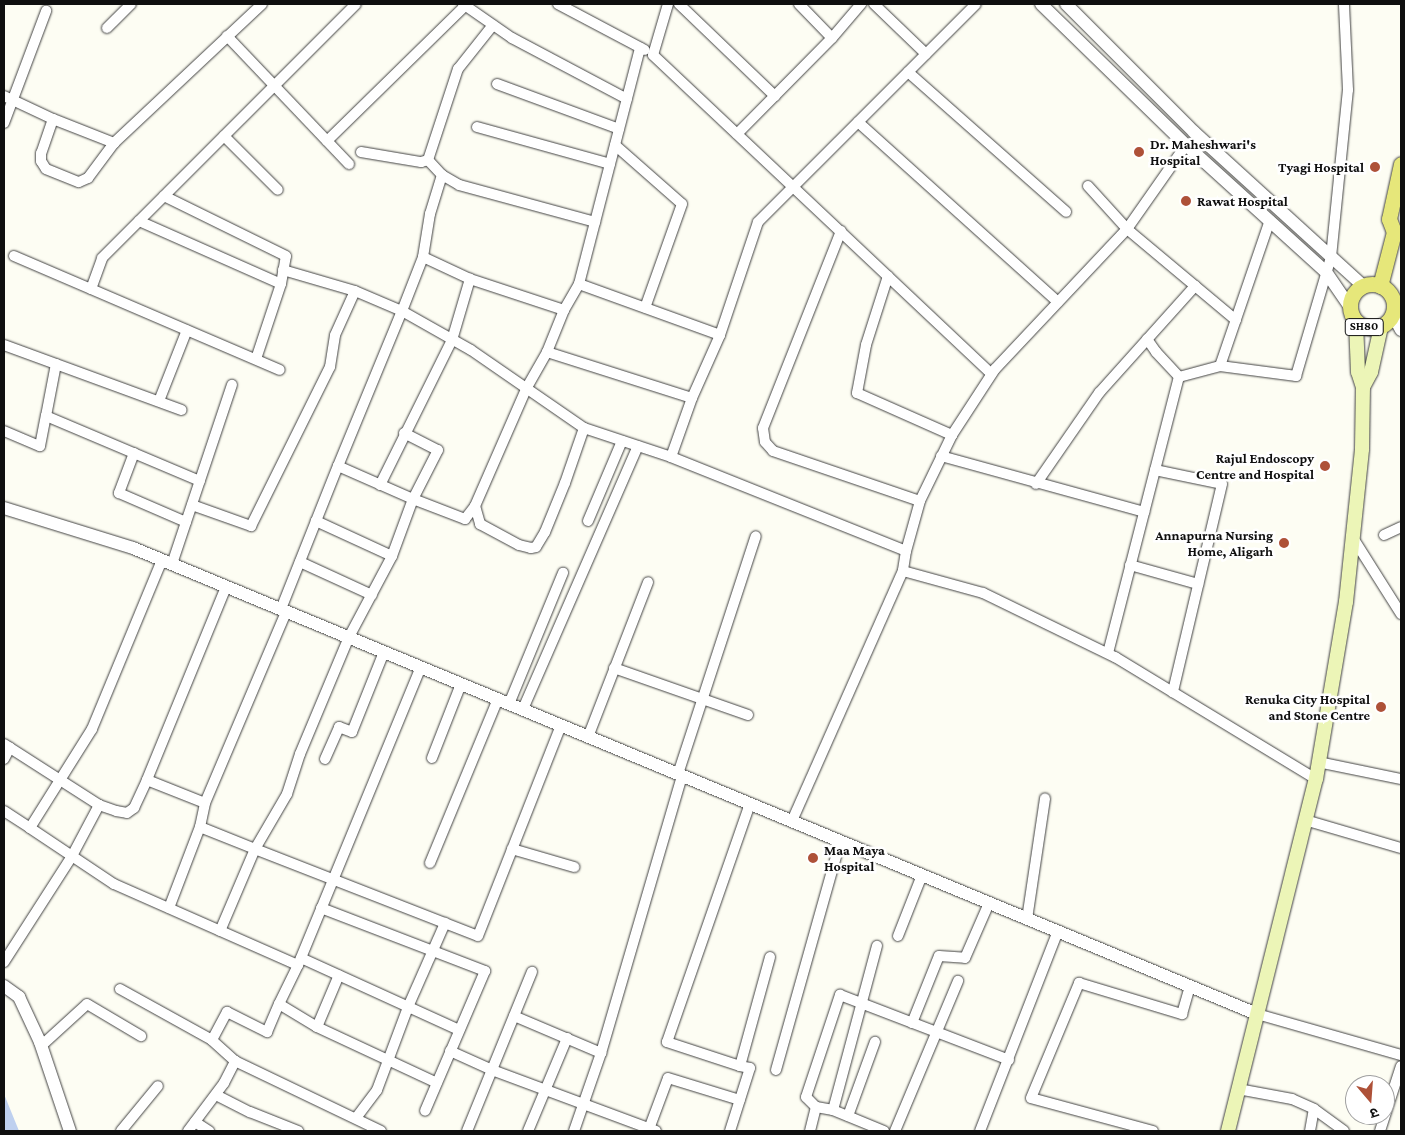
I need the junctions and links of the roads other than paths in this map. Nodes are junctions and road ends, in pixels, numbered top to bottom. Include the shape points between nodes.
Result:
1 (131, 4) edge
2 (262, 4) edge
3 (356, 4) edge
4 (558, 4) edge
5 (668, 4) edge
6 (679, 4) edge
7 (799, 4) edge
8 (861, 4) edge
9 (874, 4) edge
10 (976, 4) edge
11 (1041, 4) edge
12 (1066, 4) edge
13 (1344, 4) edge
14 (464, 5) edge
15 (46, 11) dead end
16 (493, 25) junction
17 (107, 28) dead end
18 (228, 36) junction
19 (832, 38) junction
20 (640, 48) junction
21 (653, 54) junction
22 (926, 54) junction
23 (908, 72) junction
24 (497, 84) dead end
25 (274, 85) junction
26 (775, 96) junction
27 (8, 98) edge
28 (627, 99) junction
29 (53, 119) junction
30 (858, 122) junction
31 (4, 123) edge
32 (477, 127) dead end
33 (619, 129) junction
34 (737, 134) junction
35 (224, 136) junction
36 (327, 141) junction
37 (114, 144) junction
38 (615, 145) junction
39 (1186, 145) junction
40 (361, 152) dead end
41 (428, 160) junction
42 (349, 164) dead end
43 (610, 164) junction
44 (1401, 164) edge
45 (442, 175) junction
46 (1088, 186) dead end
47 (794, 187) junction
48 (278, 190) dead end
49 (164, 196) junction
50 (1066, 212) dead end
51 (1270, 220) junction
52 (139, 221) junction
53 (595, 222) junction
54 (1127, 229) junction
55 (841, 231) junction
56 (1397, 234) edge
57 (14, 256) dead end
58 (423, 257) junction
59 (1331, 257) junction
60 (283, 270) junction
61 (1326, 272) junction
62 (888, 276) junction
63 (470, 279) junction
64 (281, 284) junction
65 (579, 284) junction
66 (1195, 286) junction
67 (1363, 286) junction
68 (1380, 286) junction
69 (91, 289) junction
70 (356, 291) junction
71 (1058, 302) junction
72 (1350, 307) junction
73 (645, 308) junction
74 (564, 310) junction
75 (402, 311) junction
76 (1393, 315) junction
77 (1236, 320) junction
78 (1356, 322) junction
79 (1381, 327) junction
80 (187, 330) junction
81 (1401, 330) edge
82 (720, 335) junction
83 (1148, 339) junction
84 (452, 340) junction
85 (4, 345) edge
86 (547, 352) junction
87 (256, 360) junction
88 (56, 364) junction
89 (1220, 366) junction
90 (280, 370) dead end
91 (992, 374) junction
92 (1179, 377) junction
93 (232, 385) dead end
94 (1363, 387) junction
95 (526, 389) junction
96 (692, 398) junction
97 (159, 401) junction
98 (182, 410) dead end
99 (46, 416) junction
100 (584, 428) junction
101 (4, 431) edge
102 (404, 433) junction
103 (952, 436) junction
104 (622, 441) junction
105 (638, 446) junction
106 (134, 453) junction
107 (941, 456) junction
108 (671, 457) junction
109 (338, 466) junction
110 (1155, 470) junction
111 (200, 481) junction
112 (1036, 484) junction
113 (380, 485) junction
114 (413, 499) junction
115 (920, 501) junction
116 (192, 505) junction
117 (475, 506) junction
118 (4, 508) edge
119 (1144, 512) junction
120 (316, 521) junction
121 (588, 521) dead end
122 (186, 522) junction
123 (1401, 527) edge
124 (1384, 535) dead end
125 (756, 536) dead end
126 (1353, 538) junction
127 (906, 551) junction
128 (392, 556) junction
129 (167, 562) junction
130 (300, 562) junction
131 (1130, 565) junction
132 (903, 571) junction
133 (564, 573) dead end
134 (648, 582) dead end
135 (1198, 584) junction
136 (226, 587) junction
137 (372, 595) junction
138 (284, 610) junction
139 (1401, 614) edge
140 (349, 637) junction
141 (384, 652) junction
142 (1108, 653) junction
143 (421, 667) junction
144 (614, 668) junction
145 (461, 684) junction
146 (1172, 692) junction
147 (702, 699) junction
148 (504, 702) junction
149 (523, 709) junction
150 (748, 715) dead end
151 (561, 725) junction
152 (588, 736) junction
153 (7, 746) edge
154 (432, 758) dead end
155 (4, 759) edge
156 (325, 759) dead end
157 (1318, 762) junction
158 (680, 775) junction
159 (61, 779) junction
160 (1316, 779) junction
161 (1401, 779) edge
162 (147, 780) junction
163 (1044, 798) dead end
164 (205, 803) junction
165 (99, 804) junction
166 (750, 804) junction
167 (4, 811) edge
168 (1305, 820) junction
169 (792, 821) junction
170 (200, 827) junction
171 (30, 828) junction
172 (840, 843) junction
173 (1401, 846) edge
174 (255, 849) junction
175 (512, 849) junction
176 (72, 856) junction
177 (430, 863) dead end
178 (574, 867) dead end
179 (922, 875) junction
180 (333, 880) junction
181 (989, 902) junction
182 (169, 908) junction
183 (322, 908) junction
184 (1027, 919) junction
185 (445, 923) junction
186 (220, 931) junction
187 (1058, 931) junction
188 (898, 936) dead end
189 (877, 946) dead end
190 (433, 951) junction
191 (770, 957) dead end
192 (4, 962) edge
193 (299, 962) junction
194 (532, 972) dead end
195 (339, 975) junction
196 (958, 981) dead end
197 (4, 986) edge
198 (1190, 986) junction
199 (120, 989) dead end
200 (861, 1002) junction
201 (279, 1004) junction
202 (408, 1007) junction
203 (1257, 1014) junction
204 (514, 1016) junction
205 (912, 1022) junction
206 (317, 1027) junction
207 (460, 1030) junction
208 (937, 1032) junction
209 (141, 1036) dead end
210 (567, 1038) junction
211 (212, 1040) junction
212 (876, 1042) dead end
213 (41, 1046) junction
214 (450, 1051) junction
215 (601, 1052) junction
216 (1401, 1055) edge
217 (388, 1059) junction
218 (1009, 1060) junction
219 (235, 1061) junction
220 (740, 1066) junction
221 (1401, 1066) edge
222 (492, 1070) junction
223 (776, 1070) dead end
224 (437, 1083) junction
225 (158, 1086) dead end
226 (1238, 1089) junction
227 (545, 1090) junction
228 (216, 1095) junction
229 (740, 1100) junction
230 (583, 1104) junction
231 (816, 1107) junction
232 (1314, 1109) junction
233 (425, 1110) dead end
234 (832, 1110) junction
235 (848, 1116) junction
236 (356, 1118) junction
237 (195, 1122) junction
238 (1131, 1128) edge
239 (471, 1130) edge
240 (652, 1130) edge
241 (733, 1130) edge
242 (70, 1131) edge
243 (121, 1131) edge
244 (188, 1131) edge
245 (209, 1131) edge
246 (298, 1131) edge
247 (382, 1131) edge
248 (528, 1131) edge
249 (574, 1131) edge
250 (810, 1131) edge
251 (884, 1131) edge
252 (895, 1131) edge
253 (980, 1131) edge
254 (1154, 1131) edge
255 (1228, 1131) edge
256 (1310, 1131) edge
257 (1342, 1131) edge
258 (1380, 1131) edge

1 - 17 street
2 - 18 street
3 - 25 street
4 - 20 street
5 - 21 street
6 - 26 street
7 - 19 street
8 - 19 street
9 - 22 street
10 - 22 street
11 - 39 street
12 - 59 street via 1194,132
13 - 59 street via 1348,90
14 - 16 street
14 - 36 street
15 - 27 street
16 - 28 street
16 - 41 street via 458,69
18 - 25 street
18 - 37 street
19 - 26 street
20 - 21 street
20 - 28 street
21 - 34 street
22 - 23 street
23 - 30 street
23 - 50 street
24 - 33 street
25 - 35 street
25 - 36 street
26 - 34 street
27 - 29 street
27 - 31 street
28 - 33 street
29 - 37 street
29 - 37 street via 41,161 46,169 69,180 79,182 88,178
30 - 47 street
30 - 71 street
32 - 43 street
33 - 38 street
34 - 47 street
35 - 48 street
35 - 49 street
36 - 42 street
38 - 43 street
38 - 73 street via 682,204
39 - 51 street
39 - 54 street
40 - 41 street via 420,162
41 - 45 street
43 - 53 street
44 - 56 main road via 1389,219
45 - 53 street via 459,185
45 - 58 street via 430,214
46 - 54 street
47 - 55 street
47 - 82 street via 758,222
49 - 52 street
49 - 60 street via 286,256
51 - 61 street
51 - 77 street
52 - 64 street
52 - 69 street via 102,258
53 - 65 street
54 - 66 street
54 - 71 street
55 - 62 street
55 - 115 street via 763,428 765,442 773,451
56 - 68 main road
57 - 69 street
58 - 63 street
58 - 75 street
59 - 61 street
59 - 67 street
60 - 64 street
60 - 70 street
61 - 72 street
61 - 89 street via 1296,376
62 - 91 street
62 - 103 street via 866,345 857,393
63 - 74 street
63 - 84 street
64 - 87 street
65 - 73 street
65 - 74 street
66 - 77 street
66 - 83 street
67 - 68 main road
67 - 72 main road, SH80 via 1351,298
68 - 76 main road, SH80 via 1388,290 1392,298
69 - 80 street
70 - 75 street
70 - 116 street via 335,335 330,367 251,526
71 - 91 street
72 - 78 main road, SH80
73 - 82 street
74 - 86 street
75 - 84 street
75 - 109 street
76 - 79 main road, SH80
76 - 81 street
77 - 89 street
78 - 79 main road, SH80 via 1372,329
78 - 94 main road via 1358,372
79 - 94 main road via 1371,372
80 - 87 street
80 - 97 street
82 - 96 street
83 - 92 street
83 - 112 street via 1099,393
84 - 95 street
84 - 102 street
85 - 88 street
86 - 95 street
86 - 96 street
87 - 90 street
88 - 97 street
88 - 99 street
89 - 92 street
91 - 103 street
92 - 110 street
93 - 111 street
94 - 126 main road via 1362,449
95 - 100 street
95 - 117 street
96 - 108 street
97 - 98 street
99 - 101 street via 40,446
99 - 106 street
100 - 104 street
100 - 117 street via 565,483 536,546 519,545 480,524
102 - 113 street
102 - 114 street via 438,450
103 - 107 street
104 - 105 street
104 - 121 street
105 - 108 street
105 - 149 street
106 - 111 street
106 - 122 street via 119,493
107 - 112 street
107 - 115 street
108 - 127 street
109 - 113 street
109 - 120 street
110 - 119 street
110 - 135 street via 1222,484
111 - 116 street
112 - 119 street
113 - 114 street
114 - 117 street via 465,519
114 - 128 street
115 - 127 street
116 - 122 street
118 - 129 street via 133,548
119 - 131 street
120 - 128 street
120 - 130 street
122 - 129 street
123 - 124 street
125 - 147 street
126 - 139 street
126 - 157 main road via 1346,602
127 - 132 street
128 - 137 street
129 - 136 street
129 - 159 street via 92,729
130 - 137 street
130 - 138 street
131 - 135 street
131 - 142 street
132 - 142 street via 983,592
132 - 169 street
133 - 148 street
134 - 144 street
135 - 146 street
136 - 138 street
136 - 162 street
137 - 140 street
138 - 140 street
138 - 164 street
140 - 141 street
140 - 174 street via 300,754 287,794
141 - 143 street
141 - 156 street via 352,732 339,727
142 - 146 street
143 - 145 street
143 - 180 street
144 - 147 street
144 - 152 street
145 - 148 street
145 - 154 street
146 - 160 street
147 - 150 street
147 - 158 street
148 - 149 street
148 - 177 street
149 - 151 street
151 - 152 street
151 - 175 street
152 - 158 street
153 - 155 street
153 - 159 street
157 - 160 main road
157 - 161 street
158 - 166 street
158 - 215 street
159 - 165 street
159 - 171 street
160 - 168 main road
162 - 164 street
162 - 165 street via 134,808 127,813
163 - 184 street
164 - 170 street
165 - 176 street
166 - 169 street
166 - 220 street via 667,1042
167 - 171 street
168 - 173 street
168 - 203 main road
169 - 172 street
170 - 174 street
170 - 182 street
171 - 176 street
172 - 179 street
172 - 223 street
174 - 180 street
174 - 186 street
175 - 178 street
175 - 185 street via 478,936
176 - 182 street via 114,884
176 - 192 street
179 - 181 street
179 - 188 street
180 - 183 street
180 - 185 street
181 - 184 street
181 - 205 street via 965,958 939,956
182 - 186 street
183 - 190 street
183 - 193 street
184 - 187 street
185 - 190 street
186 - 193 street
187 - 198 street
187 - 218 street
189 - 200 street
190 - 202 street
190 - 207 street via 485,971
191 - 220 street
193 - 195 street
193 - 201 street
194 - 204 street
195 - 202 street
195 - 206 street
196 - 208 street
197 - 213 street via 19,997
198 - 203 street
198 - 238 street via 1182,1014 1079,983 1031,1098
199 - 211 street
200 - 205 street
200 - 231 street via 840,995 806,1097
200 - 234 street
201 - 206 street
201 - 211 street via 266,1032 228,1012
202 - 207 street
202 - 217 street
203 - 216 street
203 - 226 main road
204 - 210 street
204 - 222 street
205 - 208 street
206 - 217 street
207 - 214 street
208 - 218 street
208 - 252 street
209 - 213 street via 87,1004
210 - 215 street
210 - 227 street
211 - 219 street
212 - 235 street
213 - 242 street
214 - 222 street
214 - 224 street
215 - 230 street
217 - 224 street
217 - 236 street via 376,1090
218 - 253 street
219 - 228 street
219 - 236 street
220 - 229 street via 750,1068
221 - 258 street
222 - 227 street
222 - 239 street
224 - 233 street
225 - 243 street
226 - 232 street via 1292,1099
226 - 255 main road
227 - 230 street
227 - 248 street
228 - 237 street
228 - 246 street
229 - 240 street via 668,1078
229 - 241 street
230 - 240 street
230 - 249 street
231 - 234 street
231 - 250 street
232 - 256 street
232 - 257 street
234 - 235 street
235 - 251 street
236 - 247 street
237 - 244 street
237 - 245 street
238 - 254 street

